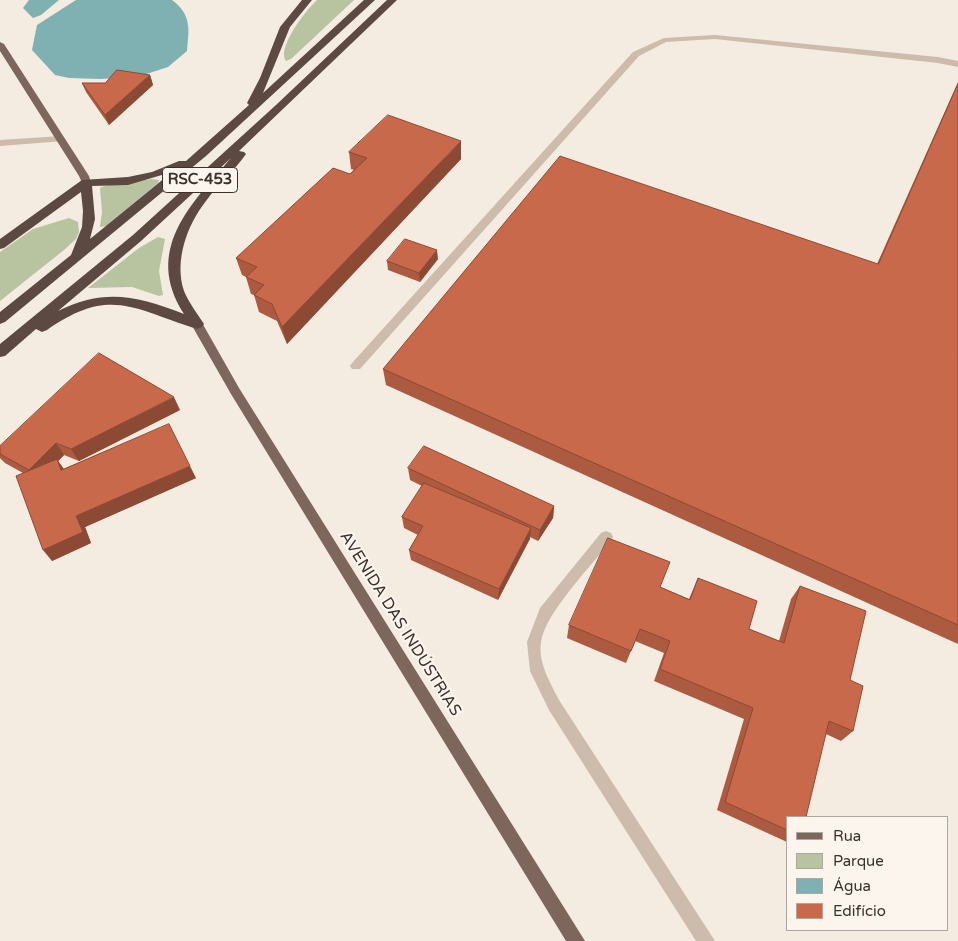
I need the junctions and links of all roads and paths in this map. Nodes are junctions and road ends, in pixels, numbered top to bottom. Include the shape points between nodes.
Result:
1 (307, 0) edge
2 (370, 0) edge
3 (384, 0) edge
4 (392, 0) edge
5 (373, 18) junction
6 (0, 44) edge
7 (958, 64) edge
8 (249, 109) junction
9 (256, 129) junction
10 (61, 139) junction
11 (0, 143) edge
12 (202, 154) junction
13 (86, 183) junction
14 (0, 245) edge
15 (68, 264) junction
16 (0, 319) edge
17 (197, 324) junction
18 (0, 352) edge
19 (0, 357) edge
20 (356, 366) dead end
21 (606, 537) edge
22 (576, 941) edge
23 (706, 941) edge

1 - 8 highway via 287,21
2 - 8 highway, RSC-453
3 - 5 highway
4 - 5 highway, RSC-453
5 - 9 highway, RSC-453
6 - 10 main road
7 - 20 lane via 715,37 664,40 636,54 547,159
8 - 12 highway, RSC-453
9 - 17 highway via 239,156 197,204 177,250 177,290
9 - 18 highway, RSC-453 via 137,238
10 - 11 lane
10 - 13 main road
12 - 13 highway via 155,175 128,181
12 - 15 highway, RSC-453
13 - 14 highway
13 - 15 highway via 90,222 86,238
15 - 16 highway, RSC-453
17 - 19 highway via 133,302 88,304 51,320
17 - 22 main road, AVENIDA DAS INDÚSTRIAS via 235,391
21 - 23 lane via 545,613 534,642 537,671 554,705

